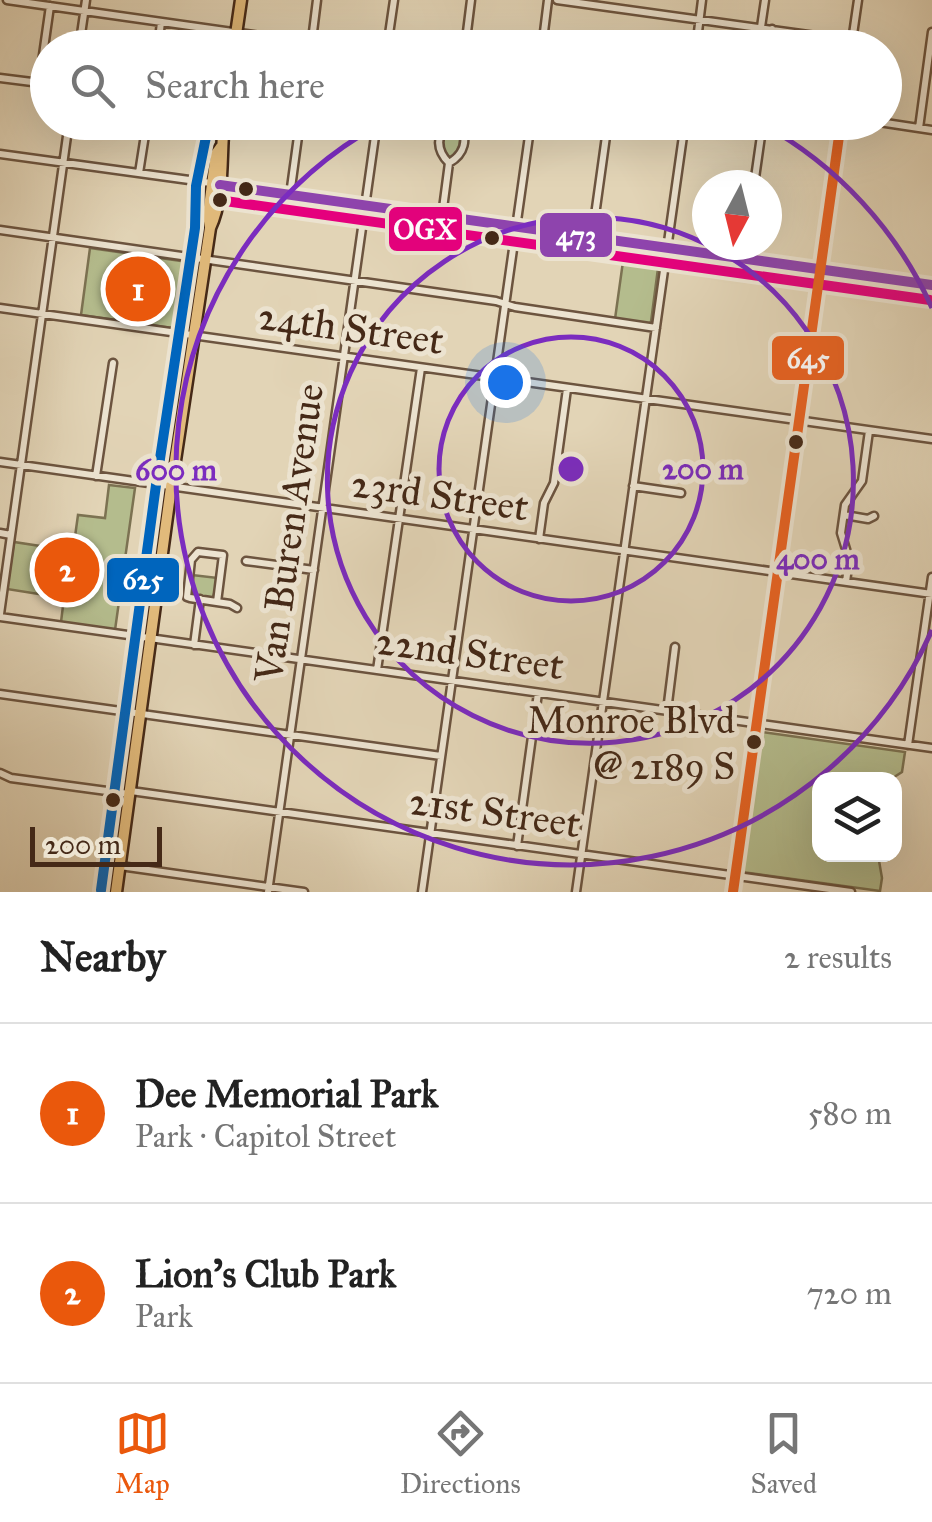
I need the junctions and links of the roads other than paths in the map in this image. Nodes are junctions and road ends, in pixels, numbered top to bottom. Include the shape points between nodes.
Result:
1 (7, 0) edge
2 (86, 0) edge
3 (241, 0) edge
4 (317, 0) edge
5 (394, 0) edge
6 (472, 0) edge
7 (548, 0) edge
8 (556, 0) edge
9 (702, 0) edge
10 (765, 0) edge
11 (858, 0) edge
12 (50, 6) junction
13 (84, 11) junction
14 (699, 20) junction
15 (161, 22) junction
16 (761, 28) junction
17 (772, 29) joint
18 (48, 30) edge
19 (81, 30) edge
20 (160, 30) edge
21 (221, 30) edge
22 (236, 30) edge
23 (313, 30) edge
24 (390, 30) edge
25 (468, 30) edge
26 (544, 30) edge
27 (698, 30) edge
28 (777, 30) edge
29 (853, 30) edge
30 (932, 32) edge
31 (0, 78) edge
32 (30, 82) edge
33 (902, 125) edge
34 (919, 128) junction
35 (932, 130) edge
36 (66, 140) edge
37 (145, 140) edge
38 (222, 140) edge
39 (298, 140) edge
40 (374, 140) edge
41 (439, 140) edge
42 (464, 140) edge
43 (528, 140) edge
44 (605, 140) edge
45 (682, 140) edge
46 (760, 140) edge
47 (838, 140) edge
48 (0, 154) edge
49 (63, 162) junction
50 (449, 163) junction
51 (756, 170) edge
52 (140, 174) junction
53 (216, 184) junction
54 (290, 194) junction
55 (365, 205) junction
56 (442, 216) junction
57 (516, 226) junction
58 (0, 230) edge
59 (592, 237) junction
60 (52, 238) junction
61 (667, 248) junction
62 (692, 251) edge
63 (205, 260) junction
64 (758, 260) edge
65 (820, 269) junction
66 (355, 281) junction
67 (932, 285) edge
68 (505, 304) junction
69 (0, 308) edge
70 (42, 314) junction
71 (656, 328) junction
72 (194, 336) junction
73 (344, 357) junction
74 (113, 363) dead end
75 (421, 368) junction
76 (494, 378) junction
77 (568, 388) junction
78 (646, 400) junction
79 (799, 422) junction
80 (869, 431) junction
81 (932, 439) edge
82 (0, 462) edge
83 (21, 466) junction
84 (96, 476) junction
85 (633, 486) junction
86 (171, 487) junction
87 (682, 493) dead end
88 (323, 509) junction
89 (844, 514) junction
90 (874, 516) dead end
91 (399, 519) junction
92 (474, 530) junction
93 (0, 533) edge
94 (11, 535) junction
95 (539, 539) junction
96 (624, 551) junction
97 (246, 561) dead end
98 (314, 570) junction
99 (778, 572) junction
100 (932, 577) edge
101 (846, 582) junction
102 (931, 594) edge
103 (200, 600) junction
104 (217, 602) junction
105 (238, 608) dead end
106 (0, 615) edge
107 (150, 638) junction
108 (194, 645) junction
109 (675, 646) dead end
110 (301, 660) junction
111 (377, 670) junction
112 (452, 681) junction
113 (538, 693) junction
114 (0, 694) edge
115 (603, 702) junction
116 (666, 711) junction
117 (140, 714) junction
118 (756, 724) junction
119 (290, 736) junction
120 (908, 745) junction
121 (932, 748) edge
122 (441, 756) junction
123 (0, 773) edge
124 (129, 792) junction
125 (280, 812) junction
126 (430, 833) junction
127 (517, 846) junction
128 (582, 854) junction
129 (120, 866) junction
130 (736, 876) junction
131 (811, 889) edge
132 (269, 890) edge
133 (116, 892) edge
134 (304, 892) edge
135 (422, 892) edge
136 (576, 892) edge
137 (733, 892) edge
138 (851, 892) edge

1 - 12 street
2 - 13 street
3 - 22 main road
4 - 23 street
5 - 24 street
6 - 25 street
7 - 26 street
8 - 14 street
9 - 14 street
10 - 16 street
11 - 29 street
12 - 13 street
12 - 18 street
13 - 15 street
13 - 19 street
14 - 16 street
14 - 27 street
15 - 20 street
15 - 21 street
16 - 17 street
17 - 28 street
30 - 34 street
31 - 32 street
33 - 34 street
34 - 35 street
36 - 49 street
37 - 52 street
38 - 53 main road
39 - 54 street
40 - 55 street, Van Buren Avenue
41 - 50 street
42 - 50 street
43 - 57 street
44 - 59 street
45 - 61 street
46 - 51 street
47 - 65 street
48 - 49 street
49 - 52 street
49 - 60 street
50 - 56 street
52 - 53 street
53 - 54 street
53 - 63 main road
54 - 55 street
55 - 56 street
55 - 66 street, Van Buren Avenue
56 - 57 street
57 - 59 street
57 - 68 street
58 - 60 street
59 - 61 street
60 - 63 street
60 - 70 street
61 - 62 street
61 - 71 street
63 - 66 street
63 - 72 main road
64 - 65 street
65 - 67 street
65 - 79 street
66 - 68 street
66 - 73 street, Van Buren Avenue
68 - 71 street
68 - 76 street
69 - 70 street, 24th Street
70 - 72 street, 24th Street
70 - 83 street
71 - 78 street
72 - 73 street, 24th Street
72 - 86 main road
73 - 75 street, 24th Street
73 - 88 street, Van Buren Avenue
74 - 84 street
75 - 76 street, 24th Street
75 - 91 street
76 - 77 street, 24th Street
76 - 92 street
77 - 78 street, 24th Street
77 - 95 street
78 - 79 street, 24th Street
78 - 85 street
79 - 80 street, 24th Street
79 - 99 street
80 - 81 street, 24th Street
80 - 89 street via 862,481
82 - 83 street, 23rd Street
83 - 84 street, 23rd Street
83 - 94 street
84 - 86 street, 23rd Street
85 - 87 street
85 - 96 street
86 - 88 street, 23rd Street
86 - 107 main road
88 - 91 street, 23rd Street
88 - 98 street, Van Buren Avenue
89 - 90 street
89 - 101 street
91 - 92 street, 23rd Street
91 - 111 street
92 - 95 street, 23rd Street
92 - 112 street
93 - 94 street
94 - 106 street
95 - 96 street, 23rd Street
96 - 99 street, 23rd Street
96 - 115 street
97 - 98 street
98 - 110 street, Van Buren Avenue
99 - 101 street, 23rd Street
99 - 118 street
100 - 102 street
101 - 102 street, 23rd Street
102 - 120 street
103 - 104 street
103 - 104 street via 186,595 191,560 201,552 223,555
103 - 108 street
104 - 105 street
106 - 107 street, 22nd Street
107 - 108 street, 22nd Street
107 - 117 main road
108 - 110 street, 22nd Street
109 - 116 street
110 - 111 street, 22nd Street
110 - 119 street, Van Buren Avenue
111 - 112 street, 22nd Street
112 - 113 street, 22nd Street
112 - 122 street
113 - 115 street, 22nd Street
113 - 127 street
114 - 117 street
115 - 116 street, 22nd Street
115 - 128 street
116 - 118 street, 22nd Street
117 - 119 street
117 - 124 main road
118 - 120 street, 22nd Street
118 - 130 street
119 - 122 street
119 - 125 street, Van Buren Avenue
120 - 121 street, 22nd Street
122 - 126 street
123 - 124 street, 21st Street
124 - 125 street, 21st Street
124 - 129 main road
125 - 126 street, 21st Street
125 - 132 street, Van Buren Avenue
126 - 127 street, 21st Street
126 - 135 street
127 - 128 street, 21st Street
128 - 130 street, 21st Street
128 - 136 street
129 - 132 street
129 - 133 main road
130 - 131 street, 21st Street
130 - 137 street
131 - 138 street, 21st Street
132 - 134 street

